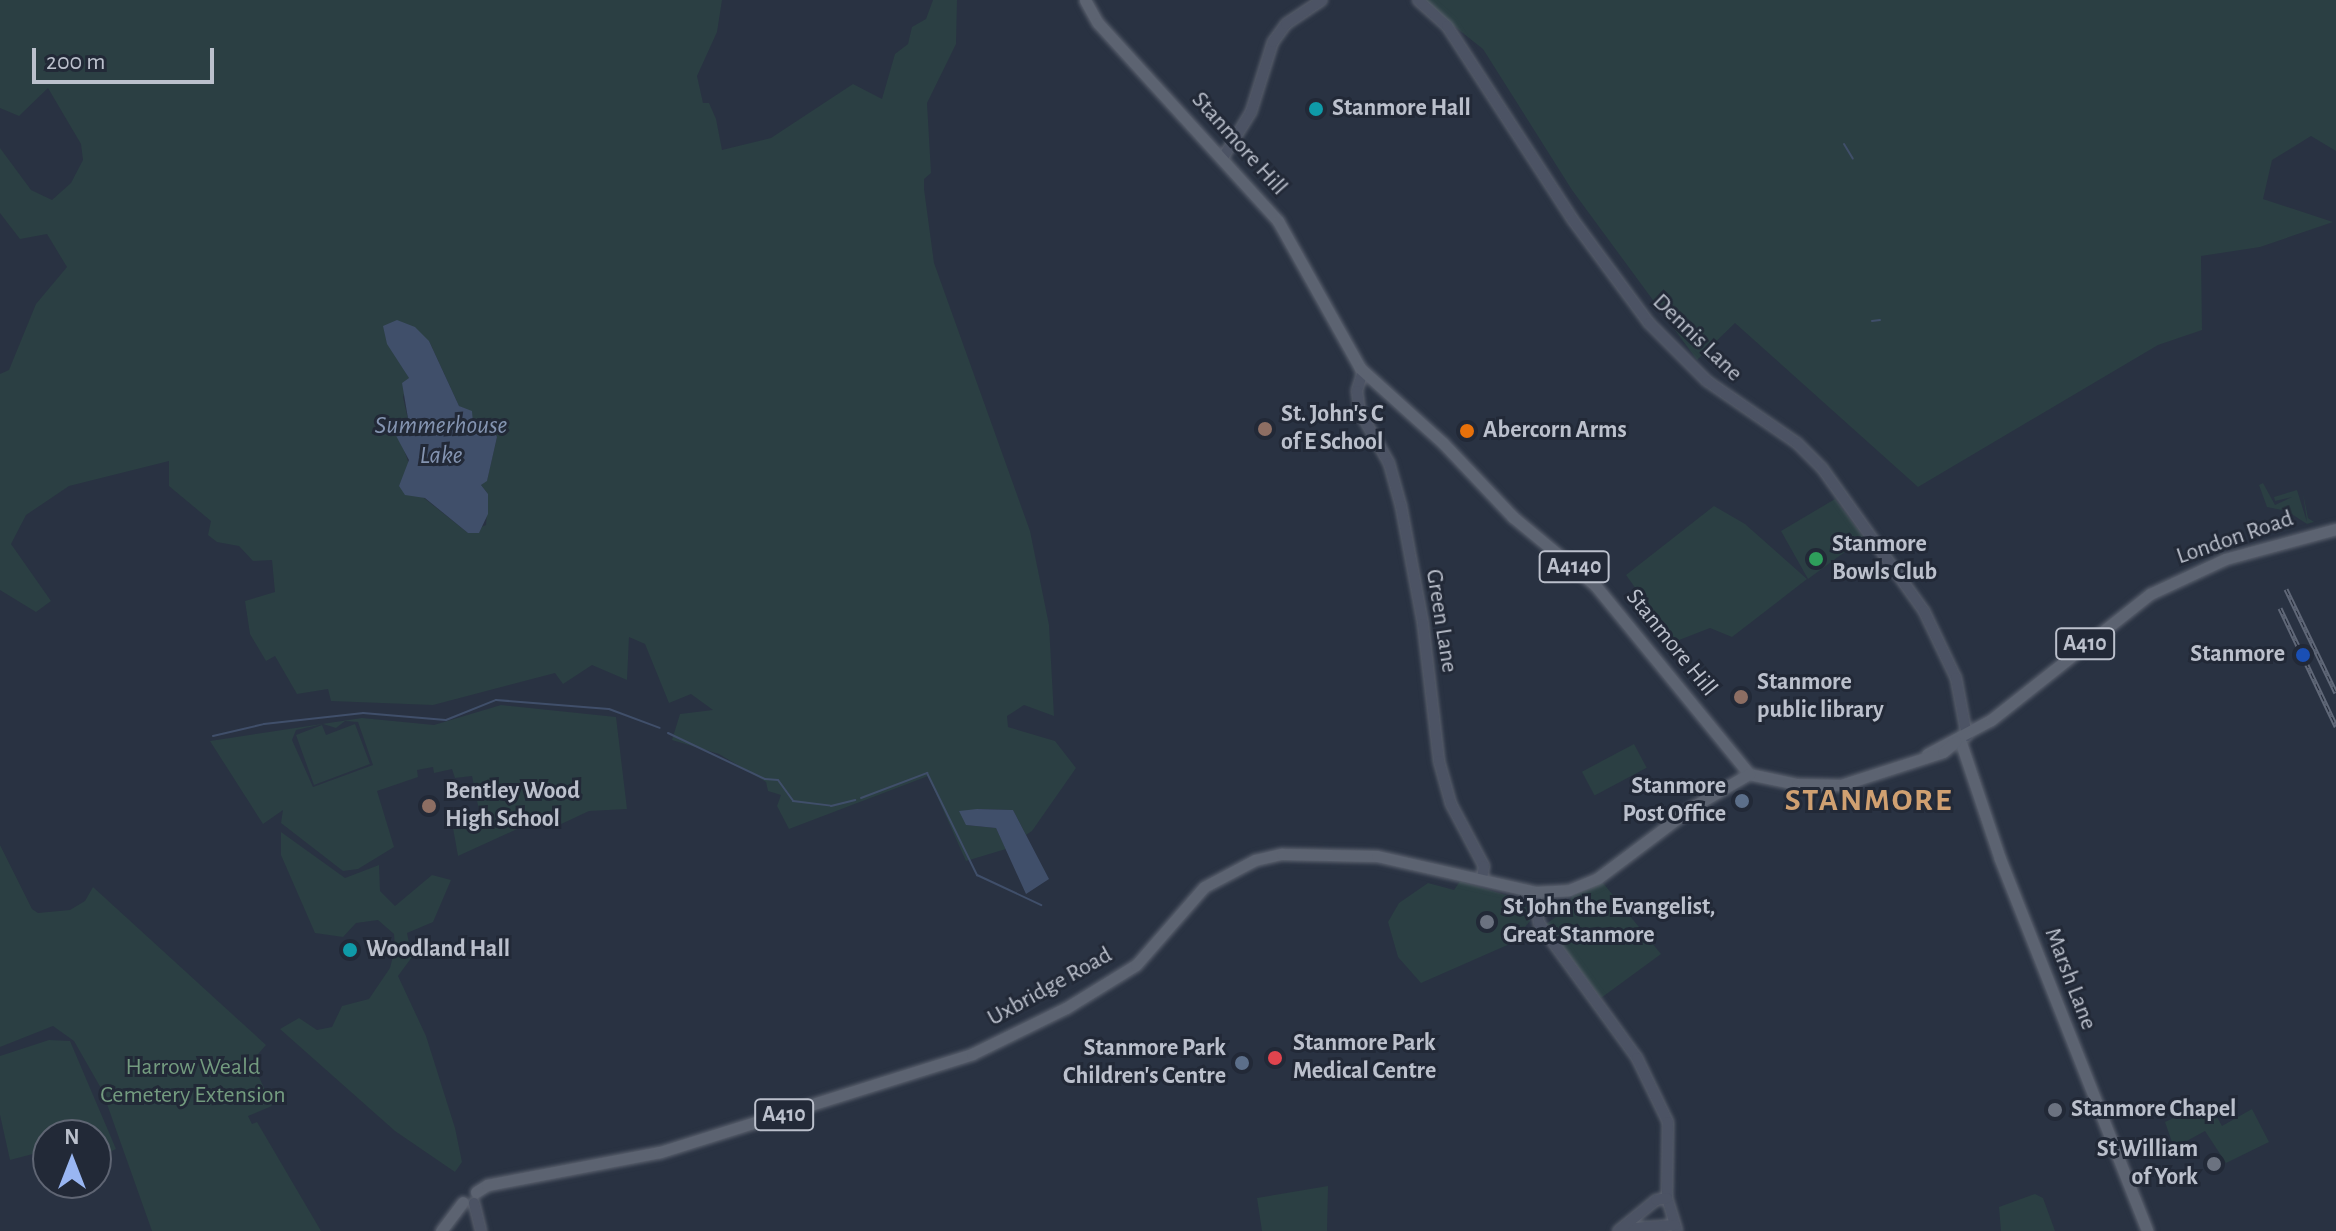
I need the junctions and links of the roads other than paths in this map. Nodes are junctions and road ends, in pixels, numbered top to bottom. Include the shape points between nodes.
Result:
1 (1322, 0) edge
2 (1418, 0) edge
3 (1087, 5) edge
4 (1224, 156) junction
5 (1362, 367) junction
6 (2336, 529) edge
7 (1961, 739) junction
8 (1943, 752) junction
9 (1927, 754) junction
10 (1966, 762) junction
11 (1749, 774) junction
12 (1482, 879) junction
13 (1535, 892) junction
14 (1667, 1198) junction
15 (471, 1199) junction
16 (1676, 1228) edge
17 (1619, 1230) edge
18 (441, 1231) edge
19 (481, 1231) edge
20 (2147, 1231) edge

1 - 4 street via 1276,36 1251,112
2 - 7 street, Dennis Lane via 1447,26 1573,220 1649,323 1707,381 1797,443 1822,468 1924,611 1956,678
3 - 4 main road, Stanmore Hill / A4140
4 - 5 main road, Stanmore Hill / A4140 via 1304,260
5 - 11 main road, Stanmore Hill / A4140 via 1513,517 1595,585
5 - 12 street, Green Lane via 1364,422 1389,463 1401,506 1423,624 1439,761 1451,804 1484,866
6 - 7 main road, London Road / A410 via 2225,559 2150,594
7 - 8 main road, A410
7 - 9 main road, A410 via 1928,749
7 - 10 main road, Marsh Lane
8 - 9 main road, A410
8 - 10 main road
9 - 11 main road, A410 via 1831,786
10 - 20 main road, Marsh Lane
11 - 13 main road, Uxbridge Road / A410 via 1598,878 1569,890
12 - 13 main road, Uxbridge Road / A410
12 - 15 main road, Uxbridge Road / A410 via 1377,856 1282,854 1255,860 1204,887 1136,965 1066,1008 972,1054 660,1152 487,1185
13 - 14 street via 1539,923 1637,1058 1668,1122
14 - 16 street
14 - 17 street via 1656,1200
15 - 18 main road
15 - 19 street
16 - 17 street

